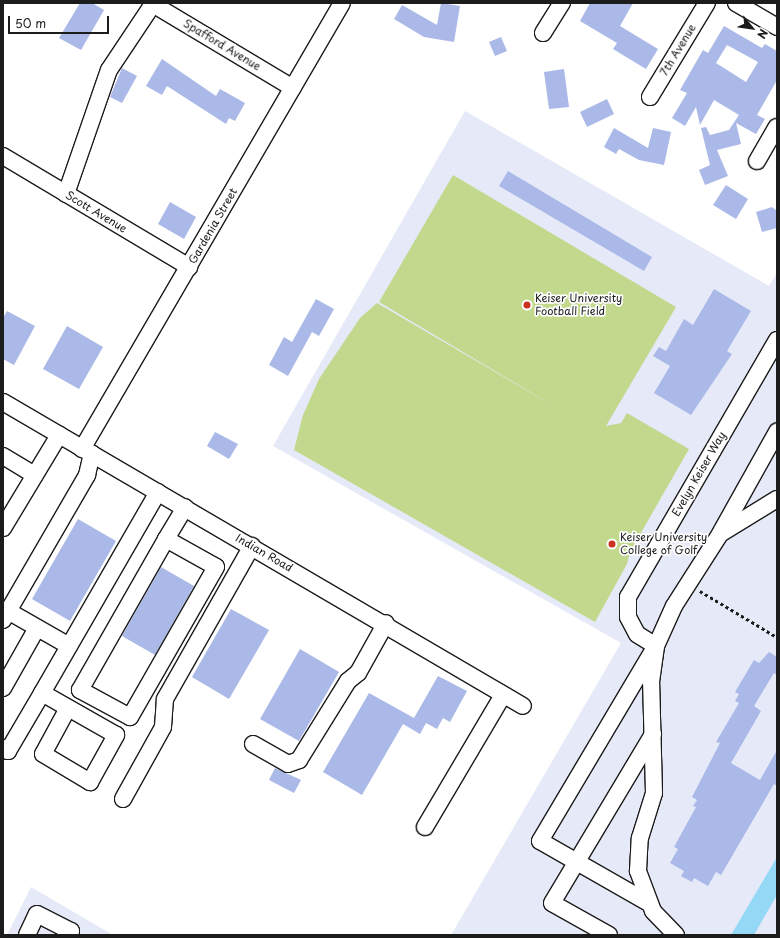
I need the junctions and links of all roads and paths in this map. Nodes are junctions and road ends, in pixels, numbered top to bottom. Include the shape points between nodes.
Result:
1 (152, 3) edge
2 (342, 3) edge
3 (562, 3) edge
4 (707, 3) edge
5 (736, 3) edge
6 (777, 27) edge
7 (543, 33) dead end
8 (293, 88) junction
9 (650, 97) dead end
10 (777, 126) edge
11 (3, 156) edge
12 (757, 161) dead end
13 (66, 194) junction
14 (189, 267) junction
15 (777, 340) edge
16 (3, 402) edge
17 (777, 432) edge
18 (59, 435) junction
19 (87, 451) junction
20 (3, 456) edge
21 (35, 475) junction
22 (158, 492) junction
23 (777, 499) edge
24 (184, 508) junction
25 (3, 528) edge
26 (720, 534) junction
27 (166, 539) junction
28 (252, 546) junction
29 (696, 587) junction
30 (6, 616) edge
31 (386, 623) junction
32 (37, 628) junction
33 (777, 637) edge
34 (69, 646) junction
35 (656, 646) junction
36 (3, 688) edge
37 (42, 693) junction
38 (503, 695) junction
39 (523, 706) dead end
40 (68, 708) junction
41 (653, 734) junction
42 (253, 744) dead end
43 (3, 748) edge
44 (122, 799) dead end
45 (425, 827) dead end
46 (577, 862) junction
47 (647, 902) junction
48 (27, 935) edge
49 (68, 935) edge
50 (609, 935) edge
51 (676, 935) edge

1 - 8 street, Spafford Avenue
1 - 13 street via 109,70
2 - 8 street, Gardenia Street
3 - 7 street
4 - 9 street, 7th Avenue
5 - 6 street
8 - 14 street, Gardenia Street
10 - 12 street
11 - 13 street, Scott Avenue
13 - 14 street, Scott Avenue
14 - 19 street, Gardenia Street
15 - 35 street, Evelyn Keiser Way via 628,597 631,623 637,634
16 - 18 street, Indian Road
17 - 26 street
18 - 19 street, Indian Road
18 - 21 street
19 - 22 street, Indian Road
19 - 30 street, Gardenia Street via 87,475
20 - 21 street
21 - 25 street
22 - 24 street, Indian Road
22 - 34 street
23 - 26 street
24 - 27 street
24 - 28 street, Indian Road
26 - 29 street
27 - 27 street via 80,690 130,717 216,567
28 - 31 street, Indian Road
28 - 44 street via 165,699 163,727
29 - 33 path
29 - 35 street via 668,616
30 - 32 street
31 - 38 street, Indian Road
31 - 42 street via 358,673 348,680 299,760 288,764
32 - 34 street
32 - 36 street
34 - 37 street
35 - 41 street via 651,682
35 - 46 street via 540,841
37 - 40 street
37 - 43 street via 8,750
38 - 39 street, Indian Road
38 - 45 street
40 - 40 street via 116,735 90,782 43,754
41 - 46 street
41 - 47 street via 654,793 638,854 640,881
46 - 47 street
46 - 50 street via 552,903
47 - 51 street via 666,927
48 - 49 street via 37,914 71,931

